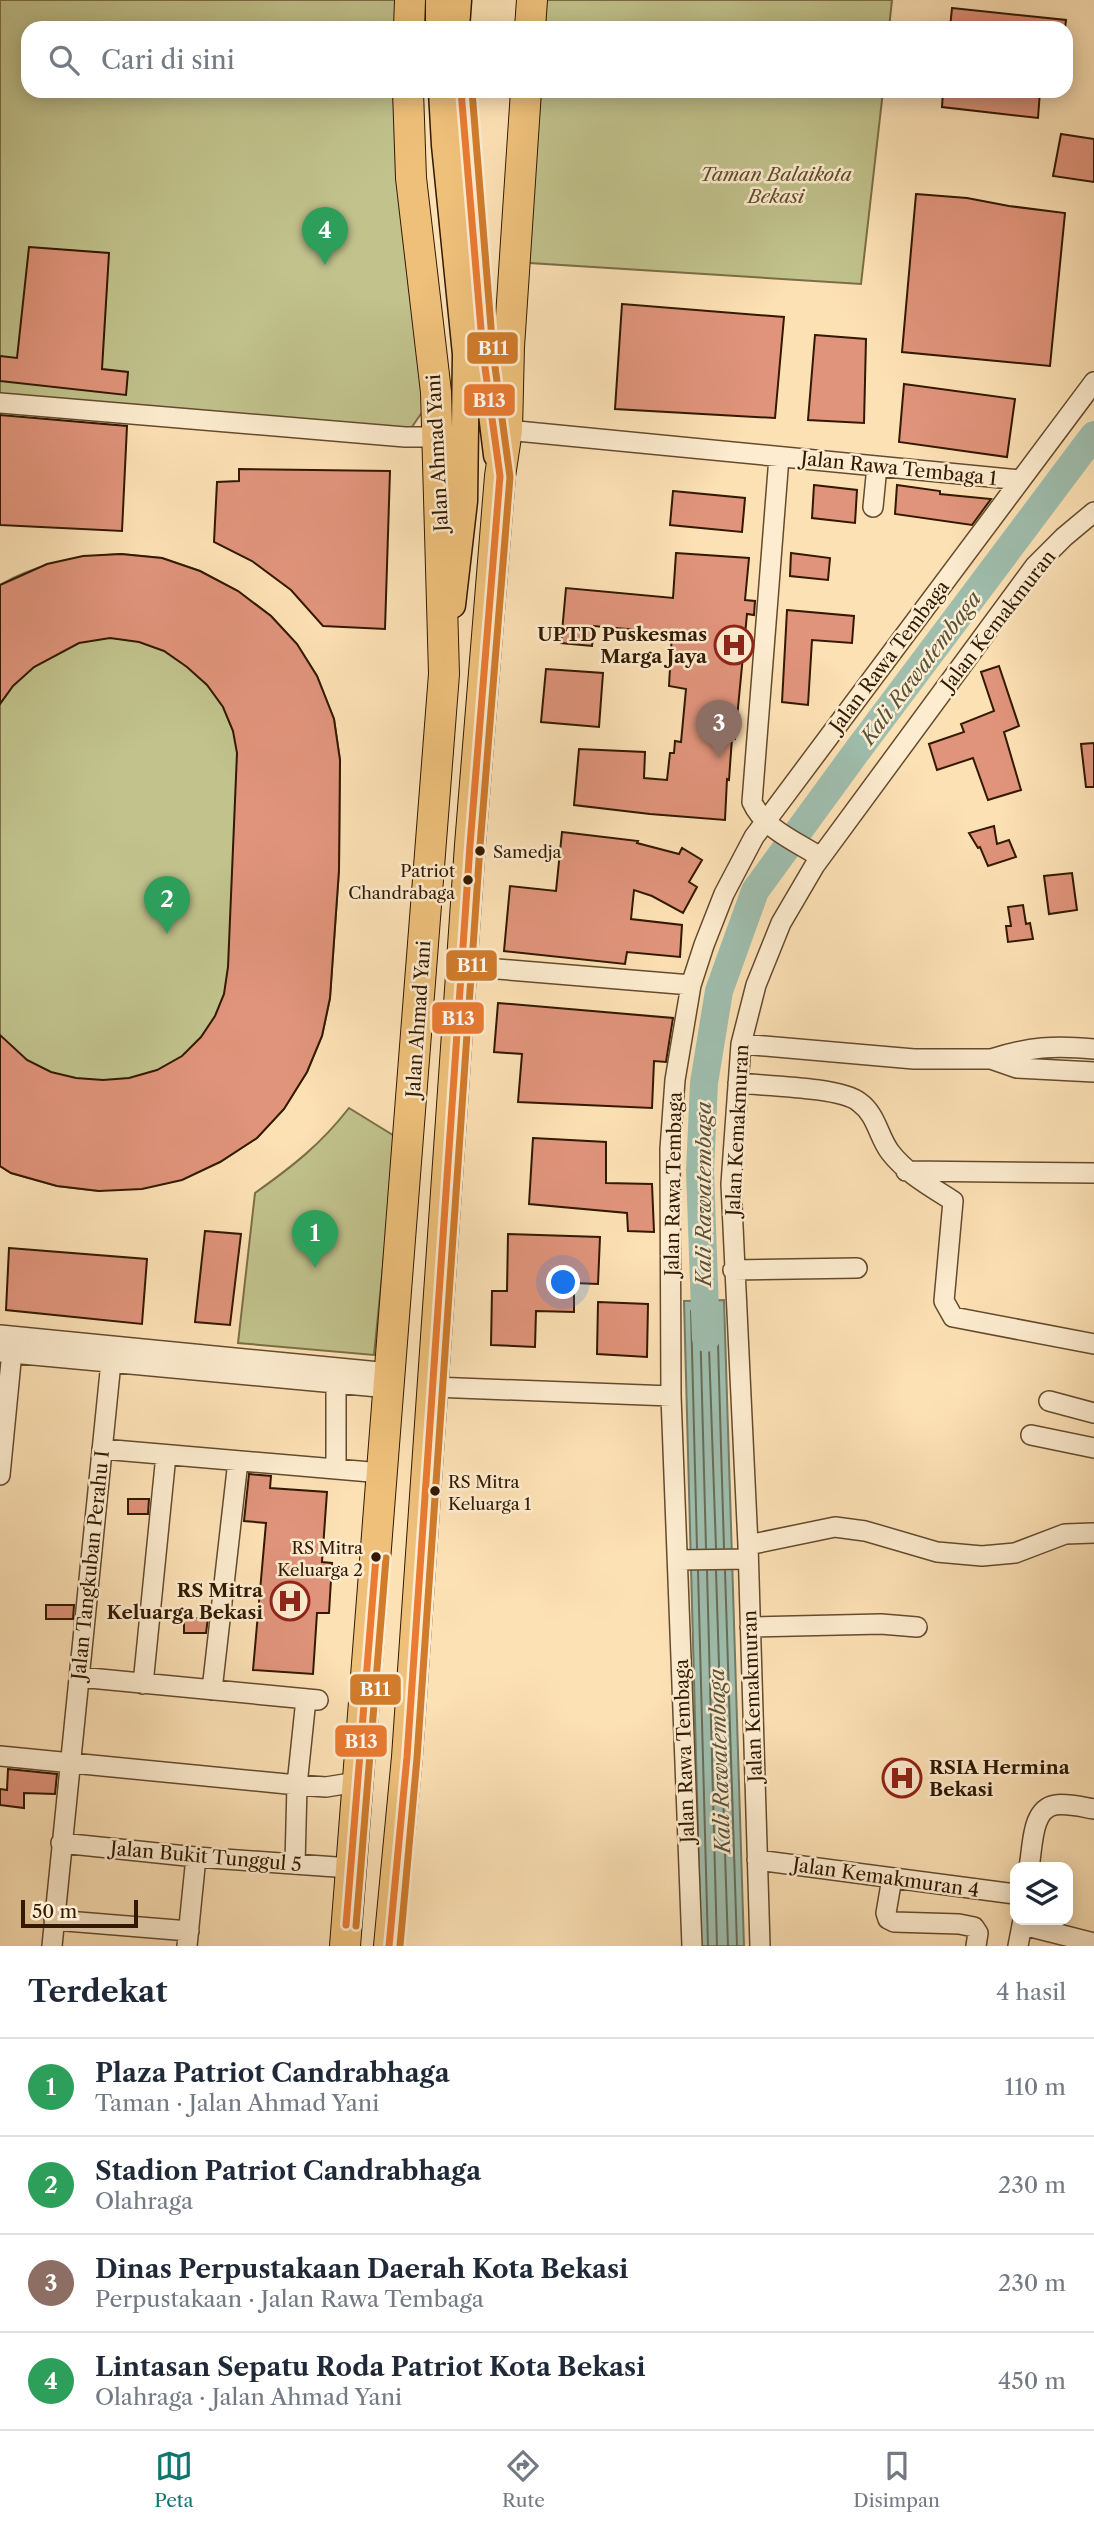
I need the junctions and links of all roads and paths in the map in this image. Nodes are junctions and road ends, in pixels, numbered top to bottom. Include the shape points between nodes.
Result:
1 (410, 0) edge
2 (439, 0) edge
3 (458, 0) edge
4 (532, 0) edge
5 (409, 21) edge
6 (439, 21) edge
7 (456, 21) edge
8 (530, 21) edge
9 (408, 98) edge
10 (442, 98) edge
11 (461, 98) edge
12 (526, 98) edge
13 (475, 353) junction
14 (1094, 382) edge
15 (0, 403) edge
16 (507, 430) junction
17 (439, 437) junction
18 (779, 457) junction
19 (877, 466) junction
20 (500, 476) junction
21 (1020, 480) junction
22 (873, 507) dead end
23 (1094, 512) edge
24 (444, 674) junction
25 (768, 824) junction
26 (816, 854) junction
27 (461, 966) junction
28 (691, 985) junction
29 (741, 1044) junction
30 (1094, 1049) edge
31 (990, 1059) junction
32 (1094, 1072) edge
33 (738, 1083) junction
34 (905, 1171) junction
35 (1094, 1173) edge
36 (857, 1268) dead end
37 (733, 1270) junction
38 (7, 1344) edge
39 (1094, 1344) edge
40 (110, 1365) junction
41 (389, 1381) junction
42 (336, 1384) junction
43 (433, 1387) junction
44 (671, 1396) junction
45 (1049, 1401) dead end
46 (1094, 1413) edge
47 (1031, 1435) dead end
48 (1094, 1448) edge
49 (102, 1449) junction
50 (166, 1455) junction
51 (238, 1461) junction
52 (336, 1469) junction
53 (382, 1473) junction
54 (0, 1475) edge
55 (1094, 1533) edge
56 (745, 1555) junction
57 (683, 1560) junction
58 (750, 1627) junction
59 (917, 1627) dead end
60 (79, 1677) junction
61 (143, 1684) junction
62 (212, 1690) junction
63 (408, 1744) junction
64 (0, 1756) edge
65 (359, 1756) junction
66 (70, 1762) junction
67 (297, 1785) junction
68 (1094, 1809) edge
69 (61, 1843) junction
70 (196, 1857) junction
71 (757, 1860) junction
72 (1030, 1862) edge
73 (295, 1864) junction
74 (350, 1868) junction
75 (892, 1878) junction
76 (1010, 1894) edge
77 (54, 1920) junction
78 (1022, 1925) edge
79 (1033, 1925) edge
80 (188, 1939) edge
81 (1094, 1943) edge
82 (52, 1946) edge
83 (345, 1946) edge
84 (389, 1946) edge
85 (692, 1946) edge
86 (760, 1946) edge
87 (976, 1946) edge
88 (1018, 1946) edge

1 - 5 highway
2 - 6 main road
3 - 7 main road
4 - 8 highway
9 - 17 highway, Jalan Ahmad Yani via 411,178
10 - 13 main road
11 - 13 main road
12 - 16 highway, Jalan Ahmad Yani
13 - 20 main road
13 - 24 main road
14 - 21 street, Jalan Rawa Tembaga
15 - 17 street
16 - 18 street, Jalan Rawa Tembaga 1
16 - 20 highway, Jalan Ahmad Yani
17 - 24 highway, Jalan Ahmad Yani
18 - 19 street, Jalan Rawa Tembaga 1
18 - 25 street via 752,802
19 - 21 street, Jalan Rawa Tembaga 1
19 - 22 street
20 - 27 highway, Jalan Ahmad Yani
21 - 25 street, Jalan Rawa Tembaga
23 - 26 street, Jalan Kemakmuran via 1035,566
24 - 41 highway, Jalan Ahmad Yani
25 - 26 street
25 - 28 street, Jalan Rawa Tembaga via 754,837 724,894
26 - 29 street, Jalan Kemakmuran via 756,985
27 - 28 street
27 - 43 highway, Jalan Ahmad Yani
28 - 44 street, Jalan Rawa Tembaga via 675,1080 670,1149
29 - 31 street via 914,1059
29 - 33 street, Jalan Kemakmuran
30 - 31 street via 1021,1049
31 - 32 street via 1017,1068
33 - 34 street via 843,1094 859,1102
33 - 37 street, Jalan Kemakmuran via 730,1184
34 - 35 street
34 - 39 street via 953,1201 944,1301 953,1317
36 - 37 street
37 - 56 street, Jalan Kemakmuran
38 - 40 street
38 - 41 street
38 - 54 street
40 - 42 street
40 - 49 street, Jalan Tangkuban Perahu I
41 - 42 street
41 - 53 highway, Jalan Ahmad Yani
42 - 52 street
43 - 44 street
43 - 63 highway, Jalan Ahmad Yani
44 - 57 street, Jalan Rawa Tembaga
45 - 46 street
47 - 48 street
49 - 50 street
49 - 60 street, Jalan Tangkuban Perahu I
50 - 51 street
50 - 61 street
51 - 52 street
51 - 62 street
52 - 53 street
53 - 65 highway, Jalan Ahmad Yani
55 - 56 street via 1065,1534 1015,1553 982,1556 937,1552 835,1527
56 - 57 street
56 - 58 street, Jalan Kemakmuran
57 - 85 street, Jalan Rawa Tembaga
58 - 59 street
58 - 71 street, Jalan Kemakmuran
60 - 61 street
60 - 66 street, Jalan Tangkuban Perahu I
61 - 62 street
62 - 67 street via 312,1700
63 - 65 highway
63 - 84 highway, Jalan Ahmad Yani
64 - 66 street
65 - 67 street via 326,1787
65 - 74 highway, Jalan Ahmad Yani
66 - 67 street
66 - 69 street, Jalan Tangkuban Perahu I
67 - 73 street
68 - 72 street via 1057,1804 1044,1808 1038,1816
69 - 70 street, Jalan Bukit Tunggul 5
69 - 77 street, Jalan Tangkuban Perahu I
70 - 73 street, Jalan Bukit Tunggul 5
70 - 80 street
71 - 75 street, Jalan Kemakmuran 4
71 - 86 street, Jalan Kemakmuran
73 - 74 street, Jalan Bukit Tunggul 5
74 - 83 highway, Jalan Ahmad Yani
75 - 76 street, Jalan Kemakmuran 4
75 - 87 street via 888,1919 974,1927
77 - 80 street
77 - 82 street, Jalan Tangkuban Perahu I
78 - 88 street
79 - 81 street

